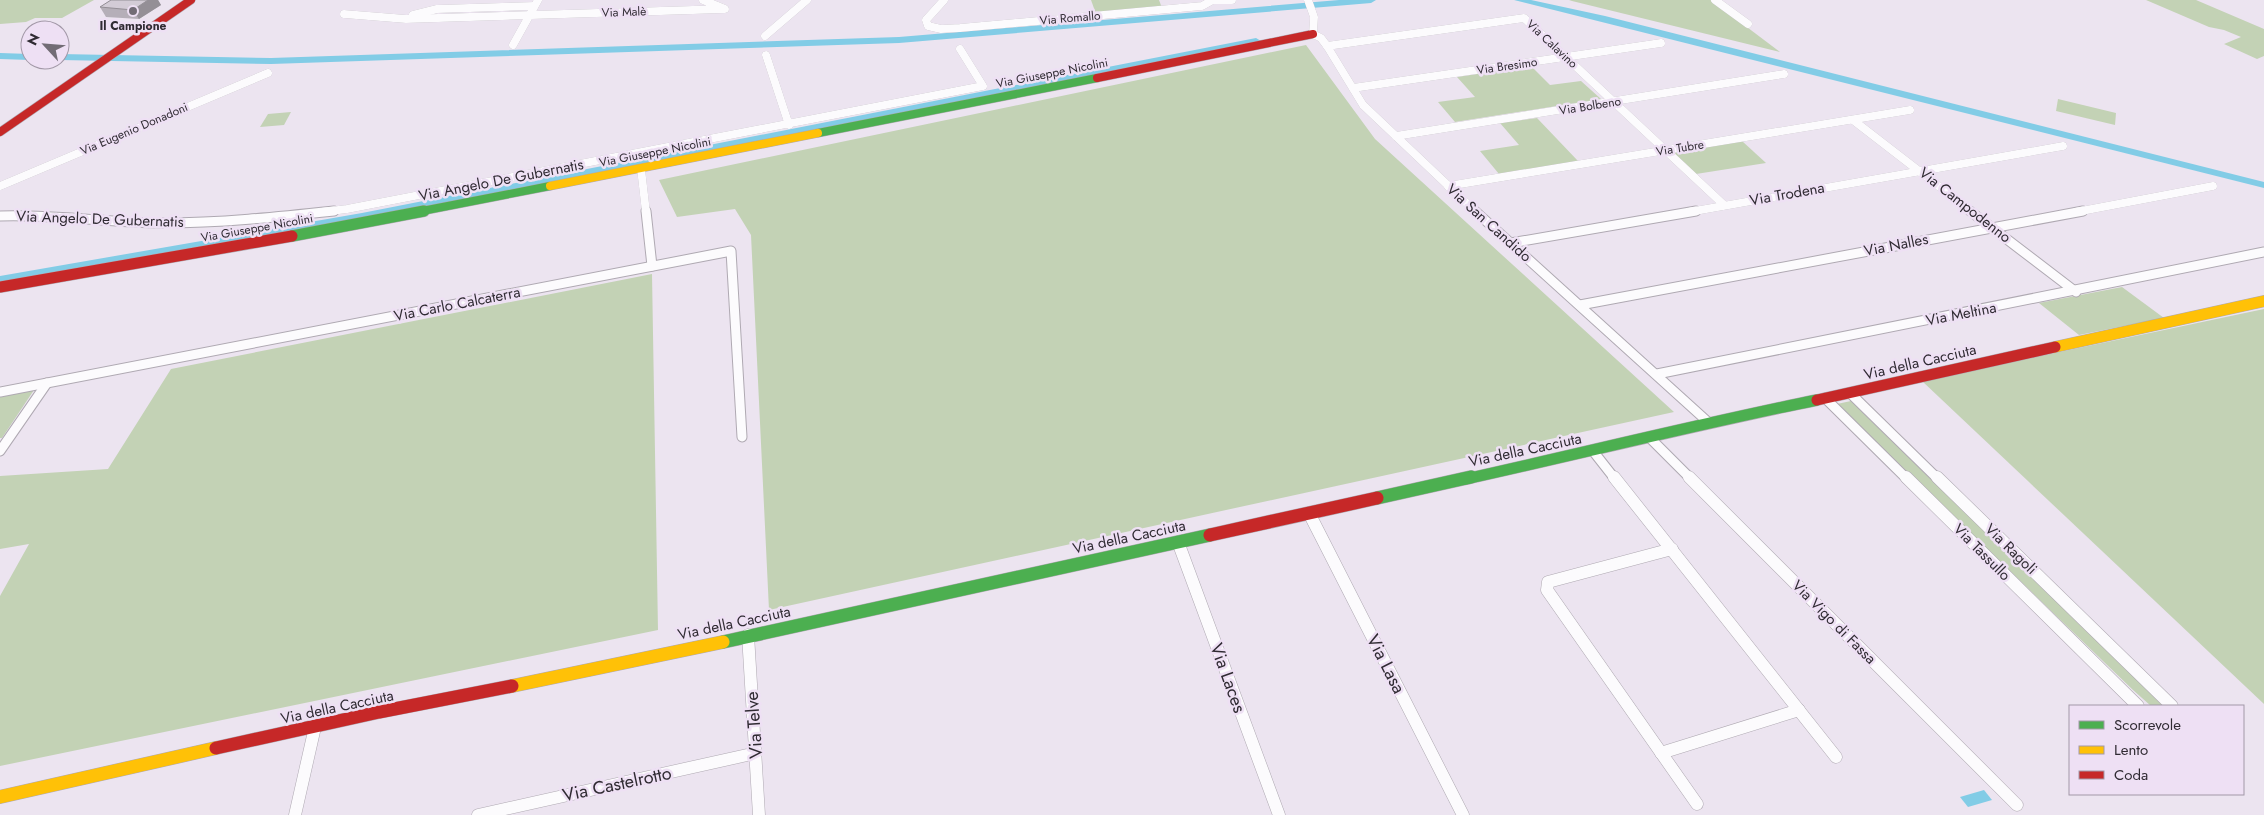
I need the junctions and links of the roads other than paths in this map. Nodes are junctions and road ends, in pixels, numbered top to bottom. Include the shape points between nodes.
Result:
1 (191, 0) edge
2 (703, 0) edge
3 (807, 0) edge
4 (944, 0) edge
5 (1230, 0) edge
6 (1308, 0) edge
7 (1715, 0) edge
8 (1210, 1) edge
9 (536, 3) edge
10 (344, 14) dead end
11 (530, 16) junction
12 (406, 19) junction
13 (1748, 24) dead end
14 (1313, 34) junction
15 (765, 36) dead end
16 (1661, 43) dead end
17 (513, 45) dead end
18 (1327, 46) junction
19 (960, 49) dead end
20 (766, 55) dead end
21 (1566, 58) junction
22 (268, 73) dead end
23 (1784, 74) dead end
24 (1353, 88) junction
25 (1614, 102) junction
26 (1910, 110) dead end
27 (1853, 120) junction
28 (789, 125) junction
29 (0, 132) edge
30 (1396, 136) junction
31 (2063, 146) dead end
32 (1666, 151) junction
33 (642, 169) junction
34 (1922, 171) junction
35 (0, 186) edge
36 (1448, 186) junction
37 (2213, 186) dead end
38 (1724, 205) junction
39 (0, 216) edge
40 (1994, 227) junction
41 (1511, 243) junction
42 (2264, 252) edge
43 (652, 266) junction
44 (0, 286) edge
45 (2076, 292) junction
46 (2264, 301) edge
47 (1580, 305) junction
48 (1657, 374) junction
49 (47, 383) junction
50 (0, 392) edge
51 (1850, 393) junction
52 (1825, 398) junction
53 (1708, 422) junction
54 (742, 437) dead end
55 (1650, 438) junction
56 (0, 451) edge
57 (1593, 451) junction
58 (1309, 513) junction
59 (1178, 542) junction
60 (1672, 549) junction
61 (748, 635) junction
62 (2137, 705) edge
63 (2171, 705) edge
64 (1799, 710) junction
65 (315, 727) junction
66 (1661, 753) junction
67 (756, 754) junction
68 (1836, 757) dead end
69 (0, 798) edge
70 (1697, 804) dead end
71 (2017, 805) dead end
72 (295, 815) edge
73 (478, 815) edge
74 (759, 815) edge
75 (1278, 815) edge
76 (1463, 815) edge

1 - 29 street
2 - 11 street, Via Malè via 725,9
3 - 15 street
4 - 8 street, Via Romallo via 926,20 928,26 941,29 979,26 1202,6
5 - 8 street, Via Romallo
6 - 14 street via 1314,11
7 - 13 street
9 - 11 street
9 - 12 street via 436,9
10 - 12 street
11 - 12 street
11 - 17 street
14 - 18 street, Via San Candido
14 - 33 street, Via Giuseppe Nicolini
16 - 21 street, Via Bresimo
18 - 21 street, Via Calavino via 1524,18
18 - 24 street, Via San Candido
19 - 28 street, Via Angelo De Gubernatis via 983,86
20 - 28 street
21 - 24 street, Via Bresimo
21 - 25 street, Via Calavino
22 - 35 street, Via Eugenio Donadoni
23 - 25 street, Via Bolbeno
24 - 30 street, Via San Candido via 1363,105
25 - 30 street, Via Bolbeno
25 - 32 street, Via Calavino
26 - 27 street, Via Tubre
27 - 32 street, Via Tubre
27 - 34 street, Via Campodenno
28 - 39 street, Via Angelo De Gubernatis via 347,209 287,216 164,222
30 - 36 street, Via San Candido
31 - 34 street, Via Trodena
32 - 36 street, Via Tubre
32 - 38 street, Via Calavino
33 - 43 street
33 - 44 street, Via Giuseppe Nicolini via 342,227
34 - 38 street, Via Trodena
34 - 40 street, Via Campodenno
36 - 41 street, Via San Candido
37 - 40 street, Via Nalles
38 - 41 street, Via Trodena
40 - 45 street, Via Campodenno
40 - 47 street, Via Nalles
41 - 47 street, Via San Candido
42 - 45 street, Via Meltina
43 - 49 street, Via Carlo Calcaterra
43 - 54 street, Via Carlo Calcaterra via 731,251
45 - 48 street, Via Meltina
46 - 51 street, Via della Cacciuta
47 - 48 street, Via San Candido
48 - 53 street, Via San Candido
49 - 50 street, Via Carlo Calcaterra
49 - 56 street
51 - 52 street, Via della Cacciuta
51 - 63 street, Via Ragoli
52 - 53 street, Via della Cacciuta
52 - 62 street, Via Tassullo
53 - 55 street, Via della Cacciuta
55 - 57 street, Via della Cacciuta
55 - 71 street, Via Vigo di Fassa
57 - 58 street, Via della Cacciuta
57 - 60 street
58 - 59 street, Via della Cacciuta
58 - 76 street, Via Lasa
59 - 61 street, Via della Cacciuta
59 - 75 street, Via Laces
60 - 64 street
60 - 66 street via 1548,582 1547,585 1547,590
61 - 65 street, Via della Cacciuta
61 - 67 street, Via Telve
64 - 66 street
64 - 68 street
65 - 69 street, Via della Cacciuta
65 - 72 street
66 - 70 street
67 - 73 street, Via Castelrotto
67 - 74 street, Via Telve

